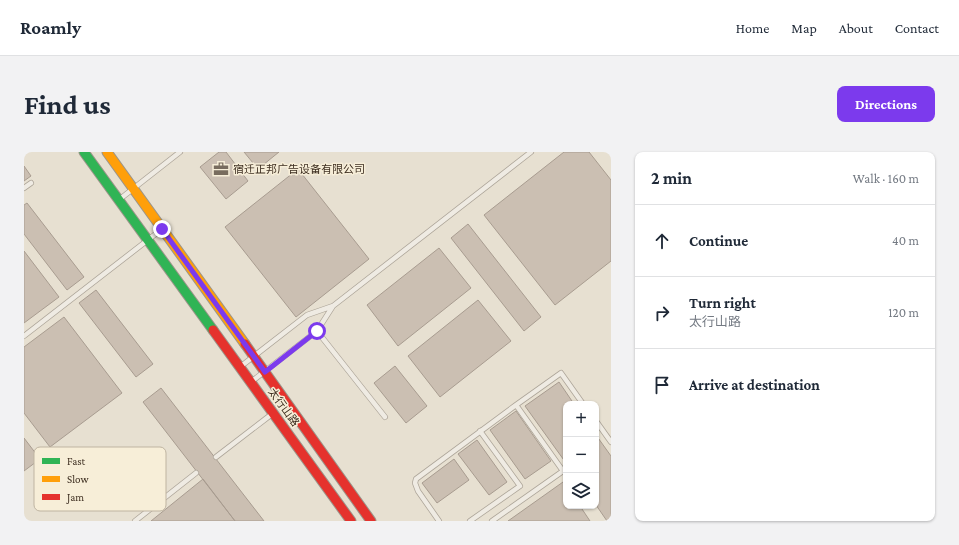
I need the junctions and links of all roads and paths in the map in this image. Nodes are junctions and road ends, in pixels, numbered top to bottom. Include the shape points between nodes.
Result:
1 (84, 152) edge
2 (107, 152) edge
3 (180, 152) edge
4 (531, 152) edge
5 (31, 183) dead end
6 (24, 188) edge
7 (133, 189) junction
8 (118, 200) junction
9 (162, 229) junction
10 (148, 240) junction
11 (333, 306) junction
12 (317, 331) junction
13 (24, 336) edge
14 (254, 356) junction
15 (240, 367) junction
16 (265, 372) junction
17 (251, 382) junction
18 (582, 401) edge
19 (516, 405) junction
20 (273, 413) junction
21 (385, 417) dead end
22 (599, 425) edge
23 (480, 431) junction
24 (611, 442) edge
25 (216, 457) dead end
26 (196, 473) dead end
27 (166, 497) edge
28 (148, 511) edge
29 (135, 521) edge
30 (351, 521) edge
31 (371, 521) edge
32 (439, 521) edge
33 (470, 521) edge
34 (492, 521) edge

1 - 8 street, 太行山路
2 - 7 street, 太行山路
3 - 7 lane
4 - 11 lane
5 - 6 lane
7 - 8 lane
7 - 9 street, 太行山路
8 - 10 street, 太行山路
9 - 10 lane
9 - 14 street, 太行山路
10 - 13 lane
10 - 15 street, 太行山路
11 - 12 lane
11 - 14 lane via 307,315
12 - 16 lane
12 - 21 lane
14 - 15 lane
14 - 16 street, 太行山路
15 - 17 street, 太行山路
16 - 17 lane
16 - 31 street, 太行山路
17 - 20 street, 太行山路
18 - 19 lane via 561,373
19 - 23 lane
19 - 34 lane via 562,471
20 - 25 lane
20 - 30 street, 太行山路
22 - 24 lane
23 - 32 lane via 414,483
23 - 33 lane via 520,486
26 - 27 lane
28 - 29 lane

